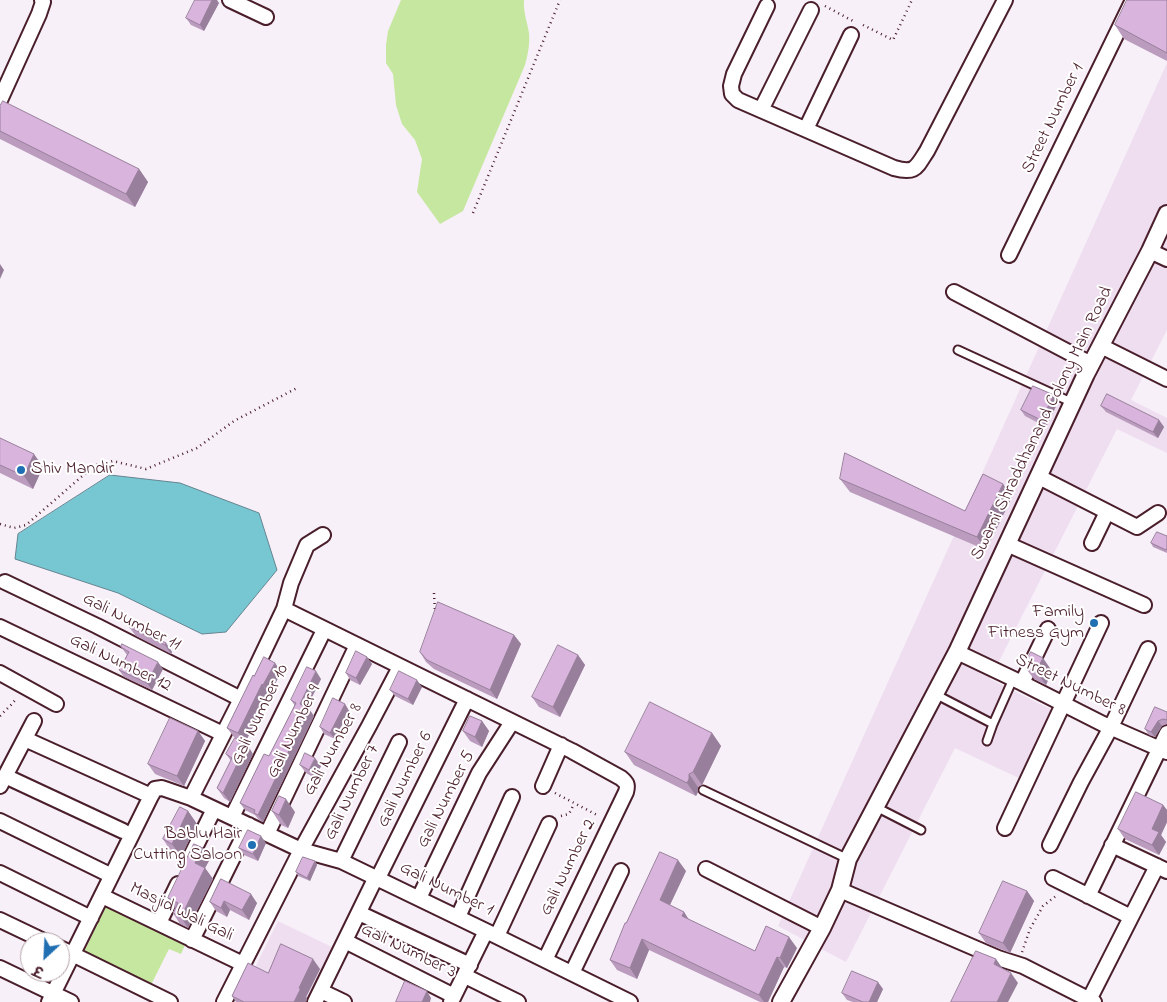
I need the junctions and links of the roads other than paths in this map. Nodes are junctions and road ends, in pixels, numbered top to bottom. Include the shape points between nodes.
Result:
1 (42, 0) edge
2 (230, 0) edge
3 (1005, 0) edge
4 (1132, 0) edge
5 (768, 6) dead end
6 (815, 7) road end
7 (266, 17) dead end
8 (851, 35) dead end
9 (0, 100) edge
10 (761, 110) junction
11 (806, 129) junction
12 (1167, 214) edge
13 (1150, 252) junction
14 (1009, 255) dead end
15 (1167, 259) edge
16 (954, 292) dead end
17 (1101, 346) junction
18 (958, 350) dead end
19 (1092, 364) junction
20 (1167, 379) edge
21 (1073, 404) junction
22 (1038, 477) junction
23 (1107, 512) junction
24 (1158, 514) dead end
25 (323, 535) dead end
26 (1008, 544) junction
27 (1092, 544) dead end
28 (5, 582) dead end
29 (1144, 605) dead end
30 (284, 609) junction
31 (1101, 623) dead end
32 (0, 627) edge
33 (1048, 629) dead end
34 (324, 630) junction
35 (357, 646) junction
36 (1148, 648) dead end
37 (957, 652) junction
38 (400, 666) junction
39 (0, 673) edge
40 (1017, 681) junction
41 (935, 694) junction
42 (241, 699) junction
43 (467, 699) junction
44 (56, 704) dead end
45 (1064, 704) junction
46 (34, 721) dead end
47 (512, 722) junction
48 (993, 724) junction
49 (1111, 727) junction
50 (1167, 733) edge
51 (223, 734) junction
52 (25, 739) junction
53 (987, 741) dead end
54 (399, 742) dead end
55 (561, 746) junction
56 (1163, 751) edge
57 (2, 781) edge
58 (543, 786) road end
59 (703, 790) dead end
60 (151, 796) junction
61 (512, 797) dead end
62 (191, 798) junction
63 (876, 807) junction
64 (214, 809) junction
65 (232, 817) junction
66 (0, 822) edge
67 (549, 824) road end
68 (249, 825) junction
69 (1005, 828) dead end
70 (921, 830) dead end
71 (123, 831) dead end
72 (267, 834) junction
73 (1112, 844) junction
74 (1050, 845) dead end
75 (301, 850) junction
76 (848, 860) junction
77 (341, 861) junction
78 (706, 869) dead end
79 (1162, 869) edge
80 (621, 871) dead end
81 (0, 873) edge
82 (106, 873) dead end
83 (377, 878) junction
84 (1052, 878) dead end
85 (840, 890) junction
86 (102, 896) junction
87 (1088, 896) junction
88 (419, 898) junction
89 (359, 913) junction
90 (458, 917) junction
91 (1132, 917) junction
92 (91, 918) junction
93 (0, 920) edge
94 (159, 923) junction
95 (822, 928) junction
96 (25, 932) edge
97 (492, 933) junction
98 (192, 940) junction
99 (345, 941) junction
100 (70, 946) edge
101 (70, 953) edge
102 (545, 960) junction
103 (243, 964) junction
104 (0, 968) edge
105 (467, 971) junction
106 (572, 973) junction
107 (56, 982) edge
108 (318, 996) edge
109 (51, 998) edge
110 (453, 999) edge
111 (1092, 1001) edge
112 (71, 1002) edge
113 (170, 1002) edge
114 (224, 1002) edge
115 (344, 1002) edge
116 (518, 1002) edge
117 (630, 1002) edge
118 (781, 1002) edge

1 - 9 street via 40,14
2 - 7 street
3 - 11 street via 914,169 906,172 894,168
4 - 14 street, Street Number 1
5 - 10 street via 731,86 732,94 738,100
6 - 10 street
8 - 11 street
10 - 11 street
12 - 13 street, Swami Shraddhanand Colony Main Road
13 - 15 street
13 - 17 street, Swami Shraddhanand Colony Main Road
16 - 19 street
17 - 19 street, Swami Shraddhanand Colony Main Road
17 - 20 street
18 - 21 lane
19 - 21 street, Swami Shraddhanand Colony Main Road
21 - 22 street, Swami Shraddhanand Colony Main Road
22 - 23 street
22 - 26 street, Swami Shraddhanand Colony Main Road
23 - 24 street via 1137,527
23 - 27 street
25 - 30 street via 308,545 291,583
26 - 29 street
26 - 37 street, Swami Shraddhanand Colony Main Road
28 - 42 street, Gali Number 11
30 - 34 street
30 - 42 street
31 - 45 street
32 - 51 street, Gali Number 12
33 - 40 street
34 - 35 street
34 - 65 street, Gali Number 10
35 - 38 street
35 - 72 street, Gali Number 9
36 - 49 street
37 - 40 street, Street Number 8
37 - 41 street, Swami Shraddhanand Colony Main Road
38 - 43 street
38 - 75 street, Gali Number 8
39 - 44 street
40 - 45 street, Street Number 8
40 - 48 lane
41 - 48 lane
41 - 63 street, Swami Shraddhanand Colony Main Road
42 - 51 street
43 - 47 street
43 - 83 street, Gali Number 6
45 - 49 street, Street Number 8
45 - 69 street
46 - 52 street
47 - 55 street
47 - 88 street, Gali Number 5 via 479,773
48 - 53 lane
49 - 56 street, Street Number 8
49 - 74 street
50 - 56 street
51 - 62 street
52 - 57 street
52 - 60 street
54 - 77 street, Gali Number 7
55 - 58 street
55 - 102 street, Gali Number 2 via 622,778 627,787
56 - 73 street
57 - 71 street
59 - 76 lane
60 - 62 street, Gali Number 1 via 155,789 162,788
60 - 86 street
61 - 90 street
62 - 64 street, Gali Number 1
63 - 70 lane
63 - 76 street, Swami Shraddhanand Colony Main Road
64 - 65 street, Gali Number 1
64 - 94 street
65 - 68 street, Gali Number 1
66 - 82 street
67 - 97 street
68 - 72 street, Gali Number 1
68 - 98 street
72 - 75 street, Gali Number 1
73 - 79 street
73 - 87 street
75 - 77 street, Gali Number 1
75 - 103 street, Gali Number 8
76 - 85 street, Swami Shraddhanand Colony Main Road
77 - 83 street, Gali Number 1
78 - 95 street
79 - 91 street
80 - 106 street
81 - 92 street
83 - 88 street, Gali Number 1
83 - 89 street, Gali Number 6
84 - 87 street
85 - 95 street, Swami Shraddhanand Colony Main Road
85 - 111 street via 1023,966
86 - 92 street
86 - 94 street, Masjid Wali Gali
87 - 91 street
88 - 90 street, Gali Number 1
89 - 99 street, Gali Number 6
89 - 105 street
90 - 97 street, Gali Number 1
91 - 111 street
92 - 100 street
93 - 96 street
94 - 98 street, Masjid Wali Gali
95 - 118 street, Swami Shraddhanand Colony Main Road
97 - 102 street, Gali Number 1
97 - 105 street
98 - 103 street, Masjid Wali Gali
99 - 108 street, Gali Number 6
99 - 110 street, Gali Number 3
101 - 113 street
102 - 106 street, Gali Number 1
103 - 114 street, Gali Number 8
104 - 109 street
105 - 110 street
105 - 116 street
106 - 117 street, Gali Number 1
107 - 109 street
108 - 115 street
109 - 112 street

